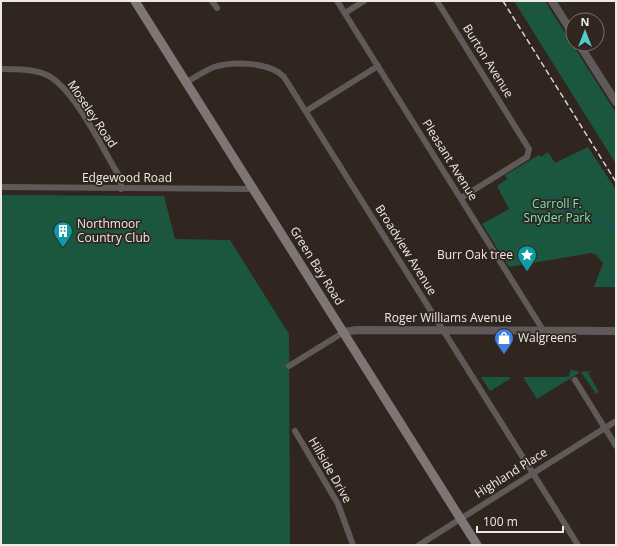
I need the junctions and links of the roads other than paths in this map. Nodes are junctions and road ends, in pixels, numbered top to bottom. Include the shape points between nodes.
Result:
1 (135, 1) edge
2 (212, 1) edge
3 (337, 1) edge
4 (364, 1) edge
5 (438, 1) edge
6 (552, 1) edge
7 (217, 8) dead end
8 (345, 13) junction
9 (565, 21) edge
10 (585, 52) edge
11 (378, 66) junction
12 (1, 69) edge
13 (187, 82) junction
14 (614, 93) edge
15 (616, 102) edge
16 (306, 111) junction
17 (1, 187) edge
18 (121, 189) junction
19 (254, 189) junction
20 (461, 198) junction
21 (443, 330) junction
22 (543, 330) junction
23 (616, 331) edge
24 (344, 332) junction
25 (289, 366) dead end
26 (575, 380) dead end
27 (616, 421) edge
28 (605, 428) junction
29 (295, 430) dead end
30 (616, 446) edge
31 (532, 473) junction
32 (460, 518) junction
33 (353, 545) edge
34 (419, 545) edge
35 (477, 545) edge
36 (578, 545) edge

1 - 13 main road, Green Bay Road
2 - 7 street
3 - 8 street, Pleasant Avenue
4 - 8 street
5 - 20 street, Burton Avenue via 529,149 528,157
6 - 9 street
8 - 11 street, Pleasant Avenue
10 - 14 street
11 - 16 street
11 - 20 street, Pleasant Avenue
12 - 18 street, Moseley Road via 41,73 61,86 76,105 118,174
13 - 16 street, Broadview Avenue via 221,65 266,66 277,70 284,77
13 - 19 main road, Green Bay Road
14 - 15 street
16 - 21 street, Broadview Avenue
17 - 18 street, Edgewood Road
18 - 19 street, Edgewood Road
19 - 24 main road, Green Bay Road
20 - 22 street, Pleasant Avenue
21 - 22 street, Roger Williams Avenue
21 - 24 street, Roger Williams Avenue
21 - 31 street, Broadview Avenue
22 - 23 street, Roger Williams Avenue
24 - 25 street, Roger Williams Avenue
24 - 32 main road, Green Bay Road
26 - 28 street
27 - 28 street, Highland Place
28 - 30 street
28 - 31 street, Highland Place
29 - 33 street, Hillside Drive via 338,504
31 - 32 street, Highland Place
31 - 36 street, Broadview Avenue
32 - 34 street, Highland Place
32 - 35 main road, Green Bay Road

